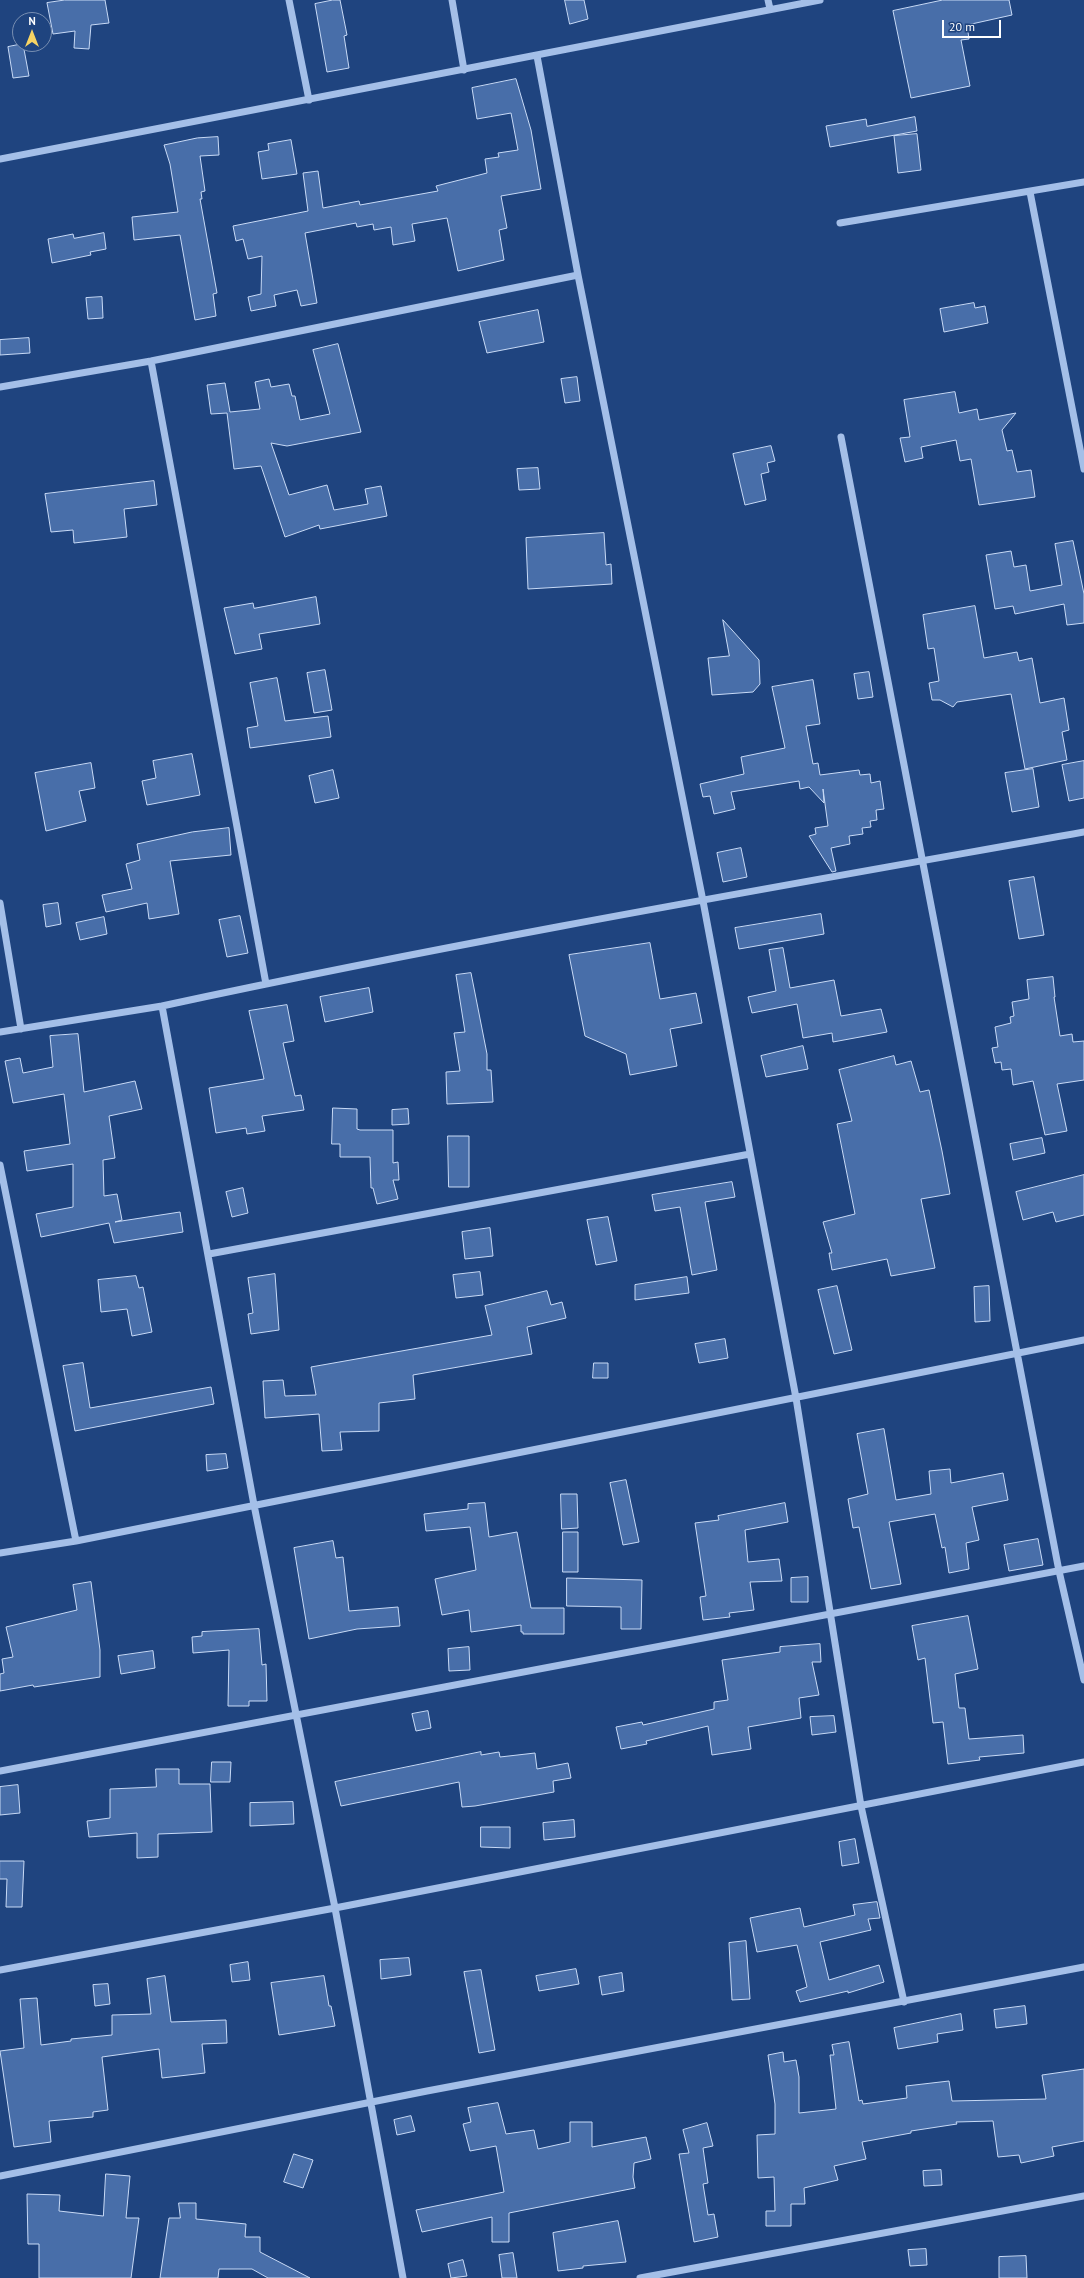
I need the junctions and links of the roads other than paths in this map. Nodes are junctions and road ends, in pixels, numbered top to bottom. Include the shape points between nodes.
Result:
1 (289, 0) edge
2 (452, 0) edge
3 (768, 0) edge
4 (820, 0) edge
5 (770, 9) junction
6 (537, 56) junction
7 (464, 70) junction
8 (309, 100) junction
9 (0, 159) edge
10 (1084, 182) edge
11 (1030, 192) junction
12 (840, 222) dead end
13 (578, 275) junction
14 (151, 361) junction
15 (0, 387) edge
16 (841, 437) dead end
17 (1084, 468) edge
18 (1084, 832) edge
19 (924, 861) junction
20 (704, 901) junction
21 (0, 903) edge
22 (266, 984) junction
23 (162, 1006) junction
24 (21, 1029) junction
25 (0, 1032) edge
26 (750, 1154) junction
27 (0, 1165) edge
28 (209, 1254) junction
29 (1084, 1340) edge
30 (1017, 1353) junction
31 (796, 1398) junction
32 (254, 1505) junction
33 (76, 1541) junction
34 (0, 1553) edge
35 (1084, 1566) edge
36 (1059, 1571) junction
37 (829, 1615) junction
38 (1084, 1680) edge
39 (295, 1716) junction
40 (1084, 1762) edge
41 (0, 1771) edge
42 (861, 1806) junction
43 (335, 1908) junction
44 (1084, 1967) edge
45 (0, 1970) edge
46 (904, 2002) junction
47 (370, 2102) junction
48 (0, 2176) edge
49 (1084, 2196) edge
50 (403, 2278) edge
51 (640, 2278) edge

1 - 8 street
2 - 7 street
3 - 5 street
4 - 5 street
5 - 6 street
6 - 7 street
6 - 13 street
7 - 8 street
8 - 9 street
10 - 11 street
11 - 12 street
11 - 17 street
13 - 14 street
13 - 20 street
14 - 15 street
14 - 22 street
16 - 19 street
18 - 19 street
19 - 20 street
19 - 30 street
20 - 22 street
20 - 26 street
21 - 24 street
22 - 23 street
23 - 24 street
23 - 28 street
24 - 25 street
26 - 28 street
26 - 31 street
27 - 33 street
28 - 32 street
29 - 30 street
30 - 31 street
30 - 36 street
31 - 32 street
31 - 37 street
32 - 33 street
32 - 39 street
33 - 34 street
35 - 36 street
36 - 37 street
36 - 38 street
37 - 39 street
37 - 42 street
39 - 41 street
39 - 43 street
40 - 42 street
42 - 43 street
42 - 46 street
43 - 45 street
43 - 47 street
44 - 46 street
46 - 47 street
47 - 48 street
47 - 50 street
49 - 51 street

